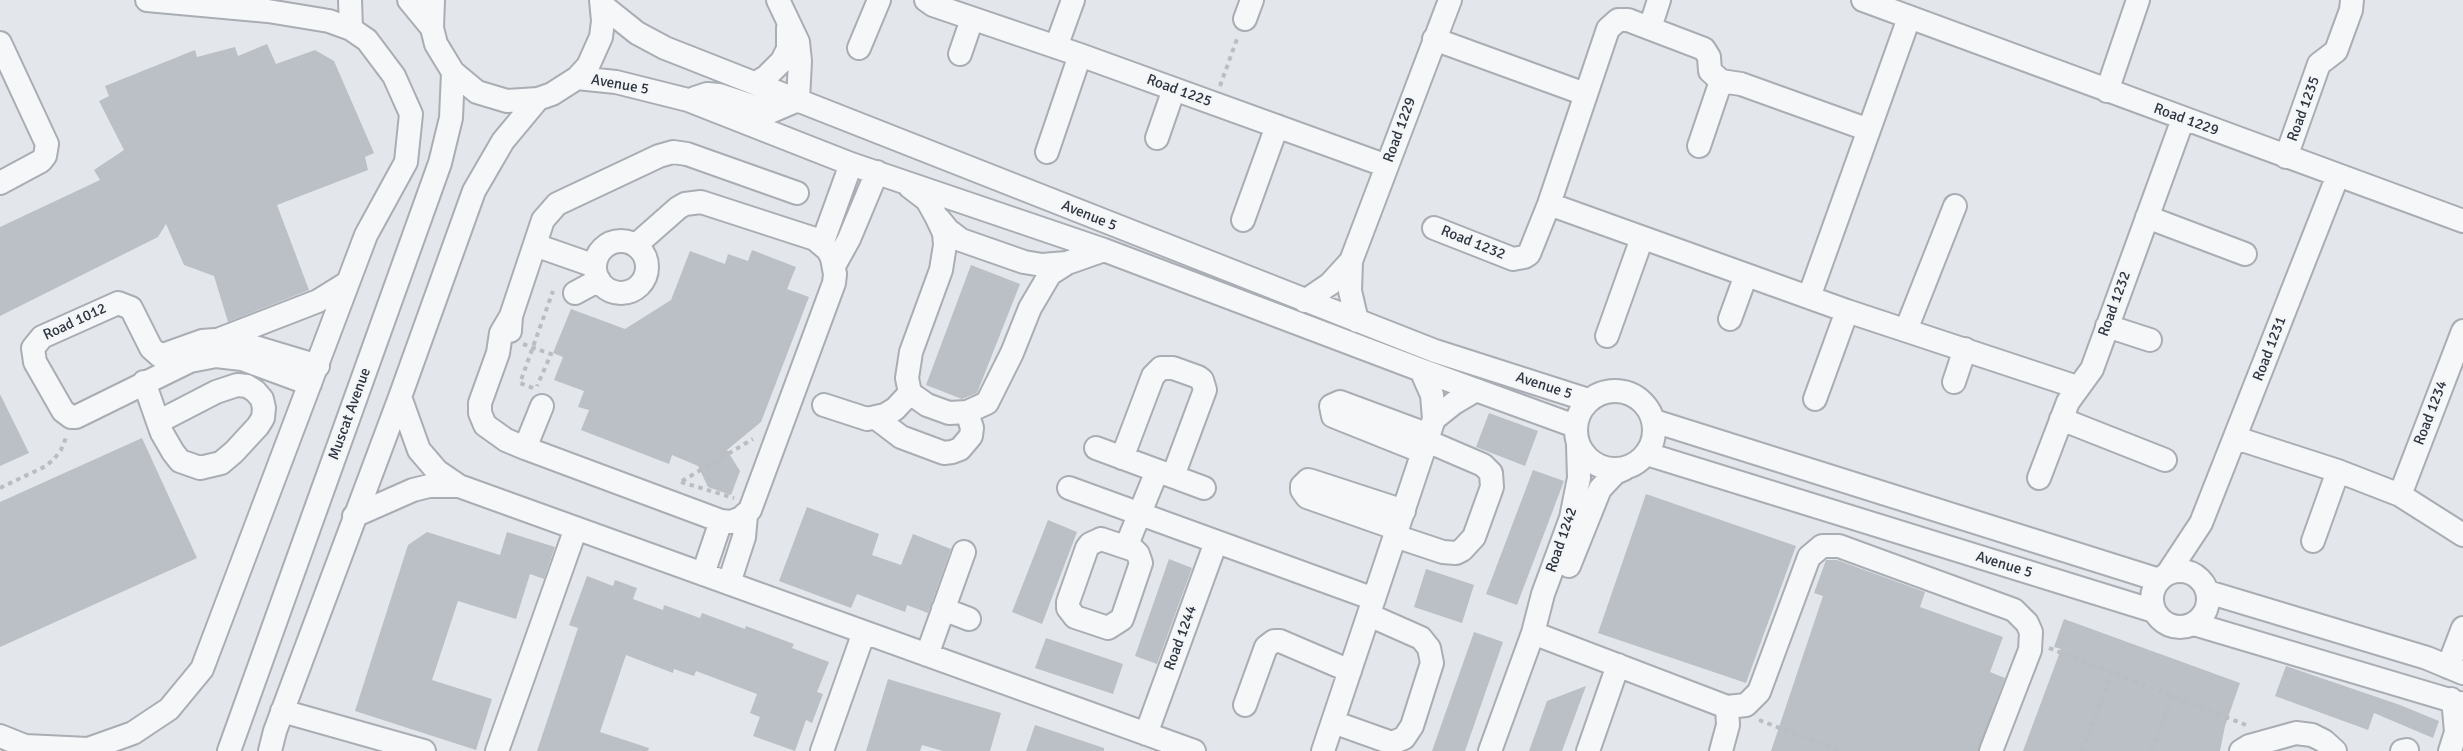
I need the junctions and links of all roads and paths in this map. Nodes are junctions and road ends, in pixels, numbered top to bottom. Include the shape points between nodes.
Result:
1 (149, 0) edge
2 (350, 0) edge
3 (409, 0) edge
4 (434, 0) edge
5 (879, 0) edge
6 (926, 0) edge
7 (1073, 0) edge
8 (1450, 0) edge
9 (1659, 0) edge
10 (1863, 0) edge
11 (2138, 0) edge
12 (2352, 0) edge
13 (179, 2) edge
14 (602, 3) edge
15 (782, 7) edge
16 (1248, 9) edge
17 (1901, 10) edge
18 (972, 19) junction
19 (432, 28) junction
20 (1650, 28) junction
21 (351, 29) junction
22 (1434, 39) junction
23 (0, 43) edge
24 (1056, 47) junction
25 (859, 48) dead end
26 (960, 54) dead end
27 (1080, 55) junction
28 (453, 72) junction
29 (577, 78) junction
30 (1721, 81) junction
31 (756, 83) junction
32 (1174, 89) junction
33 (2107, 92) junction
34 (1585, 94) junction
35 (538, 99) junction
36 (688, 100) junction
37 (798, 100) junction
38 (1213, 103) junction
39 (2183, 120) junction
40 (1277, 126) junction
41 (1869, 130) junction
42 (1157, 138) dead end
43 (1699, 146) dead end
44 (1047, 152) dead end
45 (2286, 157) junction
46 (851, 164) junction
47 (1387, 166) junction
48 (735, 171) junction
49 (877, 172) junction
50 (2338, 175) junction
51 (0, 183) edge
52 (906, 184) junction
53 (798, 193) dead end
54 (1549, 204) junction
55 (1955, 206) dead end
56 (722, 207) junction
57 (936, 216) junction
58 (2147, 217) junction
59 (1243, 220) dead end
60 (2463, 221) edge
61 (1434, 228) dead end
62 (1642, 238) junction
63 (822, 244) junction
64 (535, 245) junction
65 (636, 245) junction
66 (1104, 250) junction
67 (2245, 254) dead end
68 (566, 256) junction
69 (1351, 261) junction
70 (1067, 263) junction
71 (834, 266) junction
72 (597, 273) junction
73 (1746, 275) junction
74 (347, 283) junction
75 (575, 293) dead end
76 (1809, 297) junction
77 (1305, 301) junction
78 (1846, 311) junction
79 (1730, 319) dead end
80 (1357, 321) junction
81 (2107, 326) junction
82 (1906, 330) junction
83 (2463, 331) edge
84 (1607, 336) dead end
85 (218, 339) junction
86 (2150, 340) dead end
87 (503, 346) junction
88 (533, 348) junction
89 (1965, 349) junction
90 (1422, 370) junction
91 (314, 375) junction
92 (144, 382) junction
93 (1954, 382) dead end
94 (2077, 387) junction
95 (1476, 390) junction
96 (910, 393) junction
97 (400, 398) junction
98 (1815, 399) dead end
99 (1588, 400) junction
100 (824, 405) dead end
101 (542, 406) dead end
102 (967, 412) junction
103 (71, 417) junction
104 (876, 418) junction
105 (2061, 420) junction
106 (1654, 421) junction
107 (158, 422) junction
108 (1576, 435) junction
109 (1428, 437) junction
110 (2236, 438) junction
111 (774, 443) junction
112 (525, 448) junction
113 (1096, 448) dead end
114 (1647, 454) junction
115 (1122, 458) junction
116 (2165, 460) dead end
117 (1624, 469) junction
118 (2338, 471) junction
119 (1165, 473) junction
120 (2039, 478) dead end
121 (681, 482) dead end
122 (459, 486) junction
123 (0, 488) edge
124 (1069, 488) dead end
125 (1204, 488) dead end
126 (2400, 495) junction
127 (1140, 514) junction
128 (746, 515) junction
129 (354, 516) junction
130 (721, 521) junction
131 (2201, 523) junction
132 (1399, 525) junction
133 (576, 528) junction
134 (2463, 535) edge
135 (1216, 542) junction
136 (2313, 542) dead end
137 (1126, 548) dead end
138 (964, 552) dead end
139 (703, 574) junction
140 (2164, 577) junction
141 (729, 583) junction
142 (2204, 585) junction
143 (1371, 607) junction
144 (943, 609) junction
145 (2154, 611) junction
146 (969, 619) dead end
147 (2194, 624) junction
148 (2463, 628) edge
149 (864, 632) junction
150 (1533, 633) junction
151 (2032, 641) junction
152 (927, 655) junction
153 (1618, 665) junction
154 (2455, 670) edge
155 (1350, 671) junction
156 (2112, 673) junction
157 (2172, 696) junction
158 (2457, 701) edge
159 (1245, 705) dead end
160 (1727, 707) junction
161 (282, 711) junction
162 (1333, 722) junction
163 (1146, 734) junction
164 (0, 736) edge
165 (2277, 737) junction
166 (229, 751) edge
167 (270, 751) edge
168 (424, 751) edge
169 (497, 751) edge
170 (822, 751) edge
171 (1194, 751) edge
172 (1323, 751) edge
173 (1490, 751) edge
174 (1588, 751) edge
175 (1721, 751) edge
176 (1839, 751) edge
177 (1991, 751) edge
178 (2082, 751) edge
179 (2152, 751) edge
180 (2241, 751) edge
181 (2335, 751) edge
182 (2450, 751) edge

1 - 13 street
2 - 21 street
3 - 19 street
4 - 19 street
5 - 25 street
6 - 18 street, Road 1225
7 - 24 street
8 - 22 street, Road 1229
9 - 20 street
10 - 17 street, Road 1229
11 - 33 street
12 - 45 street, Road 1235 via 2336,51 2319,64
13 - 21 street via 268,11 329,21
14 - 29 street via 601,37 588,66
14 - 31 street, Avenue 5 via 636,33
15 - 31 street via 788,49 774,69
15 - 37 street via 798,42
16 - 38 path
17 - 33 street, Road 1229
17 - 41 street
18 - 24 street, Road 1225
18 - 26 street
19 - 28 street via 443,59
20 - 30 street via 1704,49 1710,71
20 - 34 street, Road 1232 via 1628,20 1614,22
21 - 74 street via 367,40 394,76 411,114 406,162 366,235
22 - 34 street
22 - 47 street, Road 1229
23 - 51 street via 48,144 41,161
24 - 27 street, Road 1225
27 - 32 street, Road 1225
27 - 44 street
28 - 35 street via 464,83 492,98
28 - 166 street, Muscat Avenue via 450,118 440,163
29 - 35 street
29 - 36 street, Avenue 5 via 616,82
30 - 41 street
30 - 43 street
31 - 37 street, Avenue 5
32 - 38 street, Road 1225
32 - 42 street
33 - 39 street, Road 1229
34 - 54 street, Road 1232
35 - 97 street via 503,141 474,191
36 - 37 street via 719,95 770,112
36 - 46 street, Avenue 5
37 - 77 street, Avenue 5
38 - 40 street, Road 1225
39 - 45 street, Road 1229
39 - 58 street, Road 1232
40 - 47 street, Road 1225
40 - 59 street
41 - 76 street
45 - 50 street, Road 1229
46 - 49 street, Avenue 5
46 - 63 street
47 - 69 street, Road 1229
48 - 53 street
48 - 56 street
48 - 64 street via 687,154 659,156 557,204 543,220
49 - 52 street, Avenue 5
49 - 71 street
50 - 60 street, Road 1229
50 - 110 street, Road 1231
52 - 57 street via 927,200
52 - 66 street, Avenue 5
54 - 61 street, Road 1232 via 1533,249 1519,259
54 - 62 street
55 - 82 street
56 - 63 street
56 - 65 street via 701,202 685,204
57 - 70 street via 948,230 968,242 1033,264
57 - 96 street via 944,233 944,254 911,352 907,378
58 - 67 street
58 - 81 street, Road 1232
62 - 73 street
62 - 84 street
63 - 71 street
64 - 68 street
64 - 87 street via 511,316 501,333
65 - 72 street via 609,244 602,250
65 - 72 street via 647,269 640,286 623,293 613,292
66 - 70 street
66 - 90 street, Avenue 5
68 - 72 street
68 - 88 path
69 - 77 street, Road 1229 via 1330,284
69 - 80 street, Road 1229 via 1350,291
70 - 102 street via 1050,274 1030,308 987,404
71 - 111 street via 834,282
72 - 75 street
73 - 76 street
73 - 79 street
74 - 85 street via 318,301
74 - 91 street
76 - 78 street
77 - 80 street, Avenue 5
78 - 82 street
78 - 98 street
80 - 99 street, Avenue 5 via 1435,351
81 - 86 street
81 - 94 street, Road 1232 via 2092,369
82 - 89 street
83 - 126 street, Road 1234
85 - 91 street, Road 1012 via 228,339
85 - 103 street, Road 1012 via 160,356 154,353 131,308 118,303 42,337 36,341 32,355 63,411
87 - 88 path
87 - 112 street via 480,404 482,419 506,440
88 - 88 path via 520,383 536,389 551,354
89 - 93 street
89 - 94 street
90 - 95 street, Avenue 5
90 - 109 street via 1432,395
91 - 92 street via 216,356 190,361
91 - 164 street via 202,669 169,710 133,733 88,749 25,746
92 - 103 street
92 - 107 street
94 - 105 street, Road 1232
95 - 108 street, Avenue 5
95 - 109 street via 1454,403
96 - 102 street via 949,413
96 - 104 street via 895,409
97 - 122 street via 419,450 437,471
97 - 129 street
99 - 106 street via 1609,391 1632,394 1642,401
99 - 108 street via 1578,416
100 - 104 street via 867,420
101 - 112 street
102 - 104 street via 971,436 960,449 944,453 901,436
103 - 123 path via 66,440 54,459
105 - 116 street
105 - 120 street, Road 1232
106 - 114 street
106 - 140 street
107 - 107 street via 180,461 200,468 211,467 247,440 263,418 264,408 255,391 237,385
108 - 117 street via 1585,457 1610,470
108 - 150 street, Road 1242 via 1576,498
109 - 132 street
109 - 132 street via 1483,465 1491,473 1492,487 1474,537 1462,550 1443,552
110 - 118 street
110 - 131 street, Road 1231
111 - 121 path via 754,439
111 - 128 street
112 - 130 street
113 - 115 street
114 - 117 street
114 - 145 street, Avenue 5
115 - 119 street
115 - 119 street via 1153,376 1161,368 1173,368 1198,377 1205,390
117 - 150 street, Road 1242 via 1600,489 1554,604
118 - 126 street
118 - 136 street
119 - 125 street
119 - 127 street
122 - 129 street via 413,490
122 - 133 street
124 - 127 street
126 - 134 street
127 - 135 street
127 - 137 street
128 - 130 street via 731,522
128 - 141 street via 744,537
129 - 161 street
130 - 139 street
131 - 140 street, Road 1231
131 - 142 street, Road 1231
132 - 143 street
133 - 139 street
133 - 169 street
135 - 143 street
135 - 163 street, Road 1244
138 - 144 street
139 - 141 street
140 - 142 street via 2187,572
140 - 145 street via 2152,595
141 - 149 street
142 - 147 street via 2209,603
142 - 154 street
143 - 155 street
143 - 162 street via 1421,638 1429,648 1432,663 1412,726 1404,738 1392,742
144 - 146 street
144 - 152 street
145 - 147 street via 2168,625 2181,628
147 - 158 street
148 - 154 street
149 - 152 street
149 - 170 street
150 - 153 street
150 - 173 street, Road 1242
151 - 156 path
151 - 160 street via 2027,623 2014,610 1839,546 1822,546 1809,557 1759,692 1746,705
151 - 177 street
152 - 163 street
153 - 160 street
153 - 174 street
155 - 159 street via 1274,641 1266,647
155 - 162 street
156 - 157 path
156 - 178 path
157 - 165 path
157 - 179 path
158 - 182 street via 2456,732
160 - 175 street via 1728,726
160 - 176 path
161 - 167 street
161 - 168 street
162 - 172 street
163 - 171 street
165 - 180 street
165 - 181 street via 2296,732 2312,735

